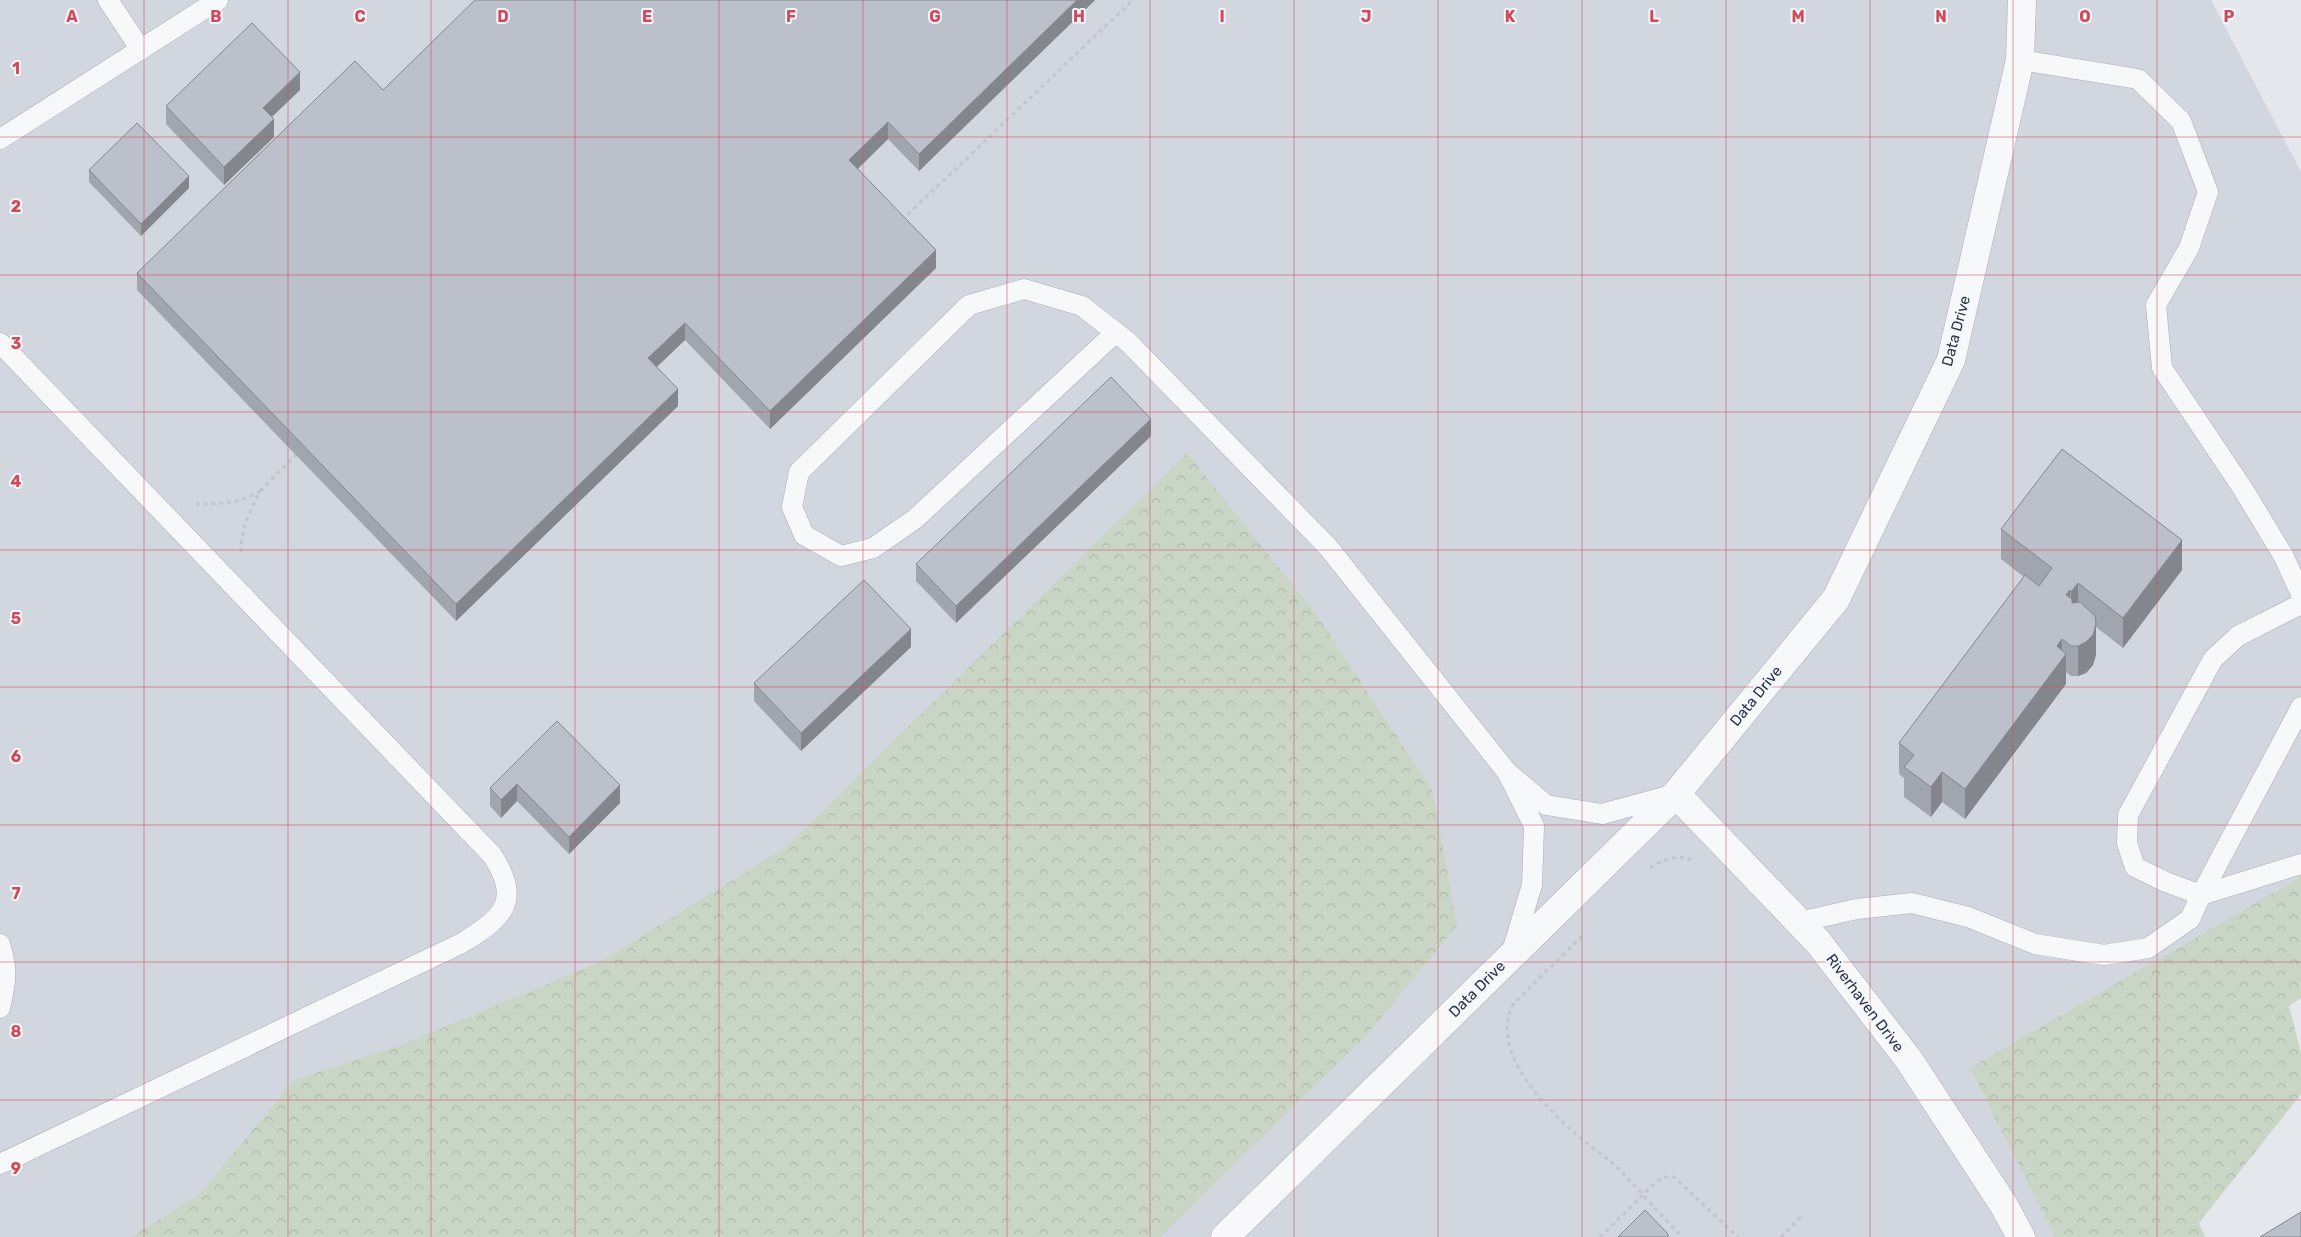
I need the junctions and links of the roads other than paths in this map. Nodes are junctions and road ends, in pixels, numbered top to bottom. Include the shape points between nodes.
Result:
1 (108, 0) edge
2 (218, 0) edge
3 (2022, 0) edge
4 (142, 50) junction
5 (2020, 60) junction
6 (0, 139) edge
7 (1116, 332) junction
8 (0, 343) edge
9 (2301, 594) edge
10 (2301, 604) edge
11 (2301, 707) edge
12 (1507, 772) junction
13 (1676, 794) junction
14 (2301, 864) edge
15 (2201, 895) junction
16 (1799, 922) junction
17 (0, 944) edge
18 (1510, 956) junction
19 (0, 1008) edge
20 (0, 1164) edge
21 (1225, 1237) edge
22 (2021, 1237) edge

1 - 4 lane
2 - 4 lane
3 - 5 street, Data Drive
4 - 6 lane
5 - 9 lane via 2138,79 2181,121 2208,192 2189,248 2156,305 2162,368 2243,489 2283,555
5 - 13 street, Data Drive via 1952,360 1836,599
7 - 7 lane via 1082,306 1024,289 969,305 800,472 792,507 804,535 840,556 874,548 915,519
7 - 12 lane via 1328,547
8 - 20 lane via 492,855 503,872 508,890 503,910 487,929 462,944
10 - 15 lane via 2238,636 2213,659 2128,815 2127,843 2135,867
11 - 15 lane
12 - 13 lane via 1546,805 1602,814
12 - 18 lane via 1534,826 1532,885
13 - 16 street, Riverhaven Drive
13 - 18 street, Data Drive
14 - 15 lane
15 - 16 lane via 2190,919 2148,948 2104,955 2035,944 1968,917 1912,903 1857,909
16 - 22 street, Riverhaven Drive via 1909,1060 2004,1204
17 - 19 lane via 6,963
18 - 21 street, Data Drive

